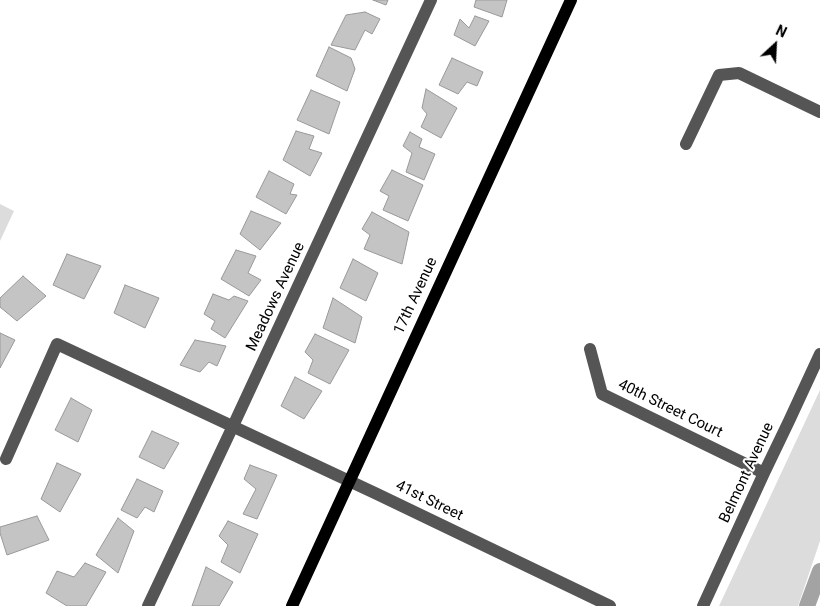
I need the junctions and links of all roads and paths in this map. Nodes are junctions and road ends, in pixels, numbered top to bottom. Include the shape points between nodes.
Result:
1 (432, 0) edge
2 (571, 0) edge
3 (820, 112) edge
4 (686, 144) dead end
5 (590, 349) dead end
6 (820, 354) edge
7 (233, 426) junction
8 (6, 460) dead end
9 (764, 473) junction
10 (349, 481) junction
11 (148, 606) edge
12 (292, 606) edge
13 (610, 606) edge
14 (703, 606) edge

1 - 7 street, Meadows Avenue
2 - 10 main road, 17th Avenue
3 - 4 street via 738,73 719,75
5 - 9 street, 40th Street Court via 602,394
6 - 9 street, Belmont Avenue
7 - 8 street, 41st Street via 57,344
7 - 10 street, 41st Street
7 - 11 street, Meadows Avenue
9 - 14 street, Belmont Avenue
10 - 12 main road, 17th Avenue
10 - 13 street, 41st Street

